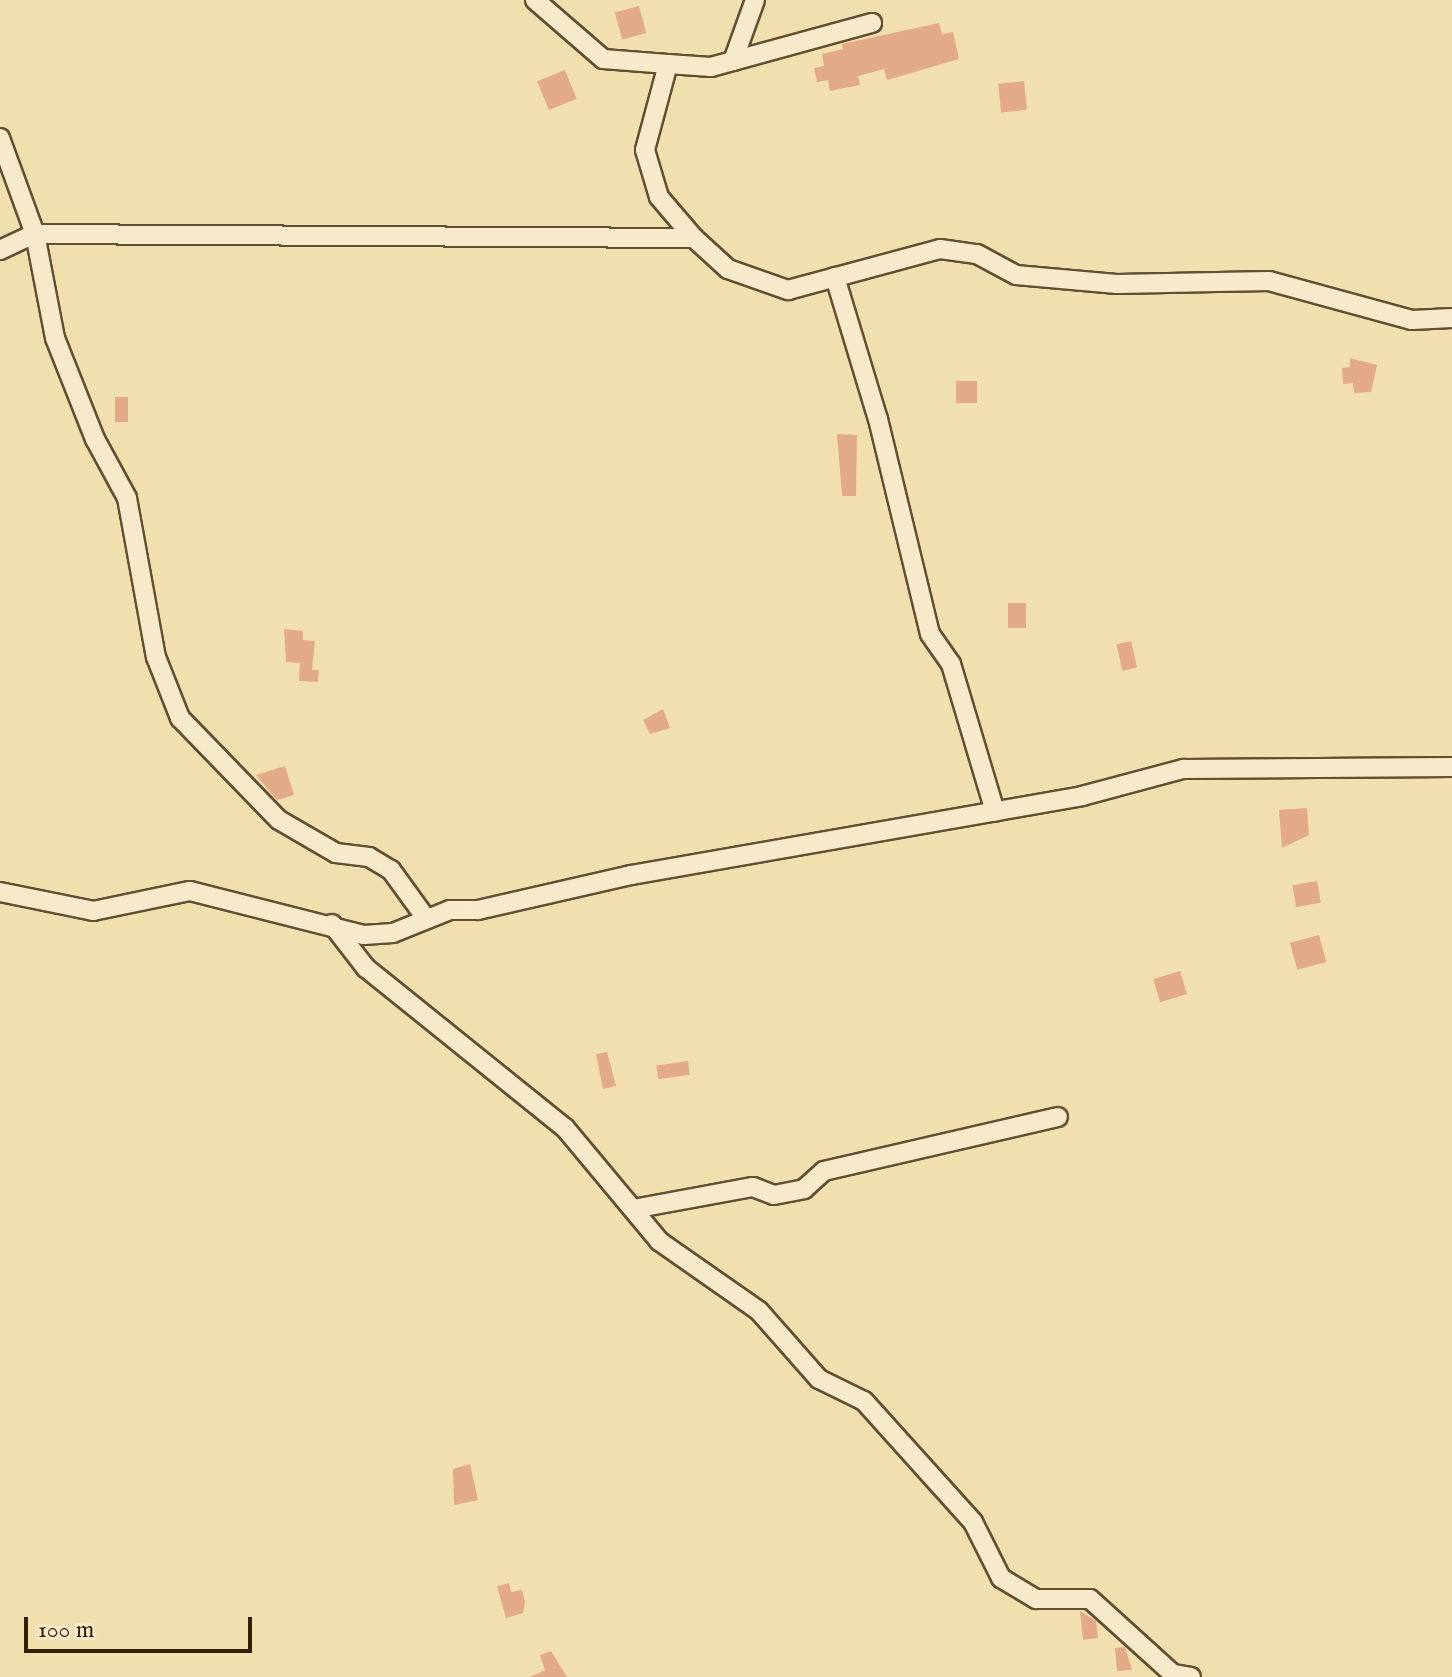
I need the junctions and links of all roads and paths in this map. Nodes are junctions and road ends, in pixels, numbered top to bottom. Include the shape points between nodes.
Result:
1 (535, 0) edge
2 (755, 0) edge
3 (872, 23) dead end
4 (733, 61) junction
5 (668, 64) junction
6 (0, 138) edge
7 (35, 234) junction
8 (694, 238) junction
9 (0, 250) edge
10 (835, 277) junction
11 (1452, 318) edge
12 (1452, 767) edge
13 (995, 812) junction
14 (0, 892) edge
15 (425, 917) junction
16 (332, 924) junction
17 (1058, 1117) dead end
18 (633, 1209) junction
19 (1191, 1677) edge

1 - 5 street via 603,59
2 - 4 street
3 - 4 street
4 - 5 street via 711,67
5 - 8 street via 645,150 659,197
6 - 7 street
7 - 8 street
7 - 9 street
7 - 15 street via 55,338 95,439 127,498 156,657 180,718 279,820 336,853 369,857 391,870
8 - 10 street via 728,269 788,290
10 - 11 street via 940,249 977,254 1016,275 1117,284 1269,281 1412,320
10 - 13 street via 878,419 930,634 951,664
12 - 13 street via 1183,769
13 - 15 street
14 - 16 street via 93,911 190,891
15 - 16 street via 393,933 364,935
16 - 18 street via 366,968 565,1128
17 - 18 street via 824,1171 789,1192 774,1195 753,1187
18 - 19 street via 659,1241 759,1311 819,1379 864,1401 973,1522 1001,1578 1036,1599 1090,1599 1173,1674

